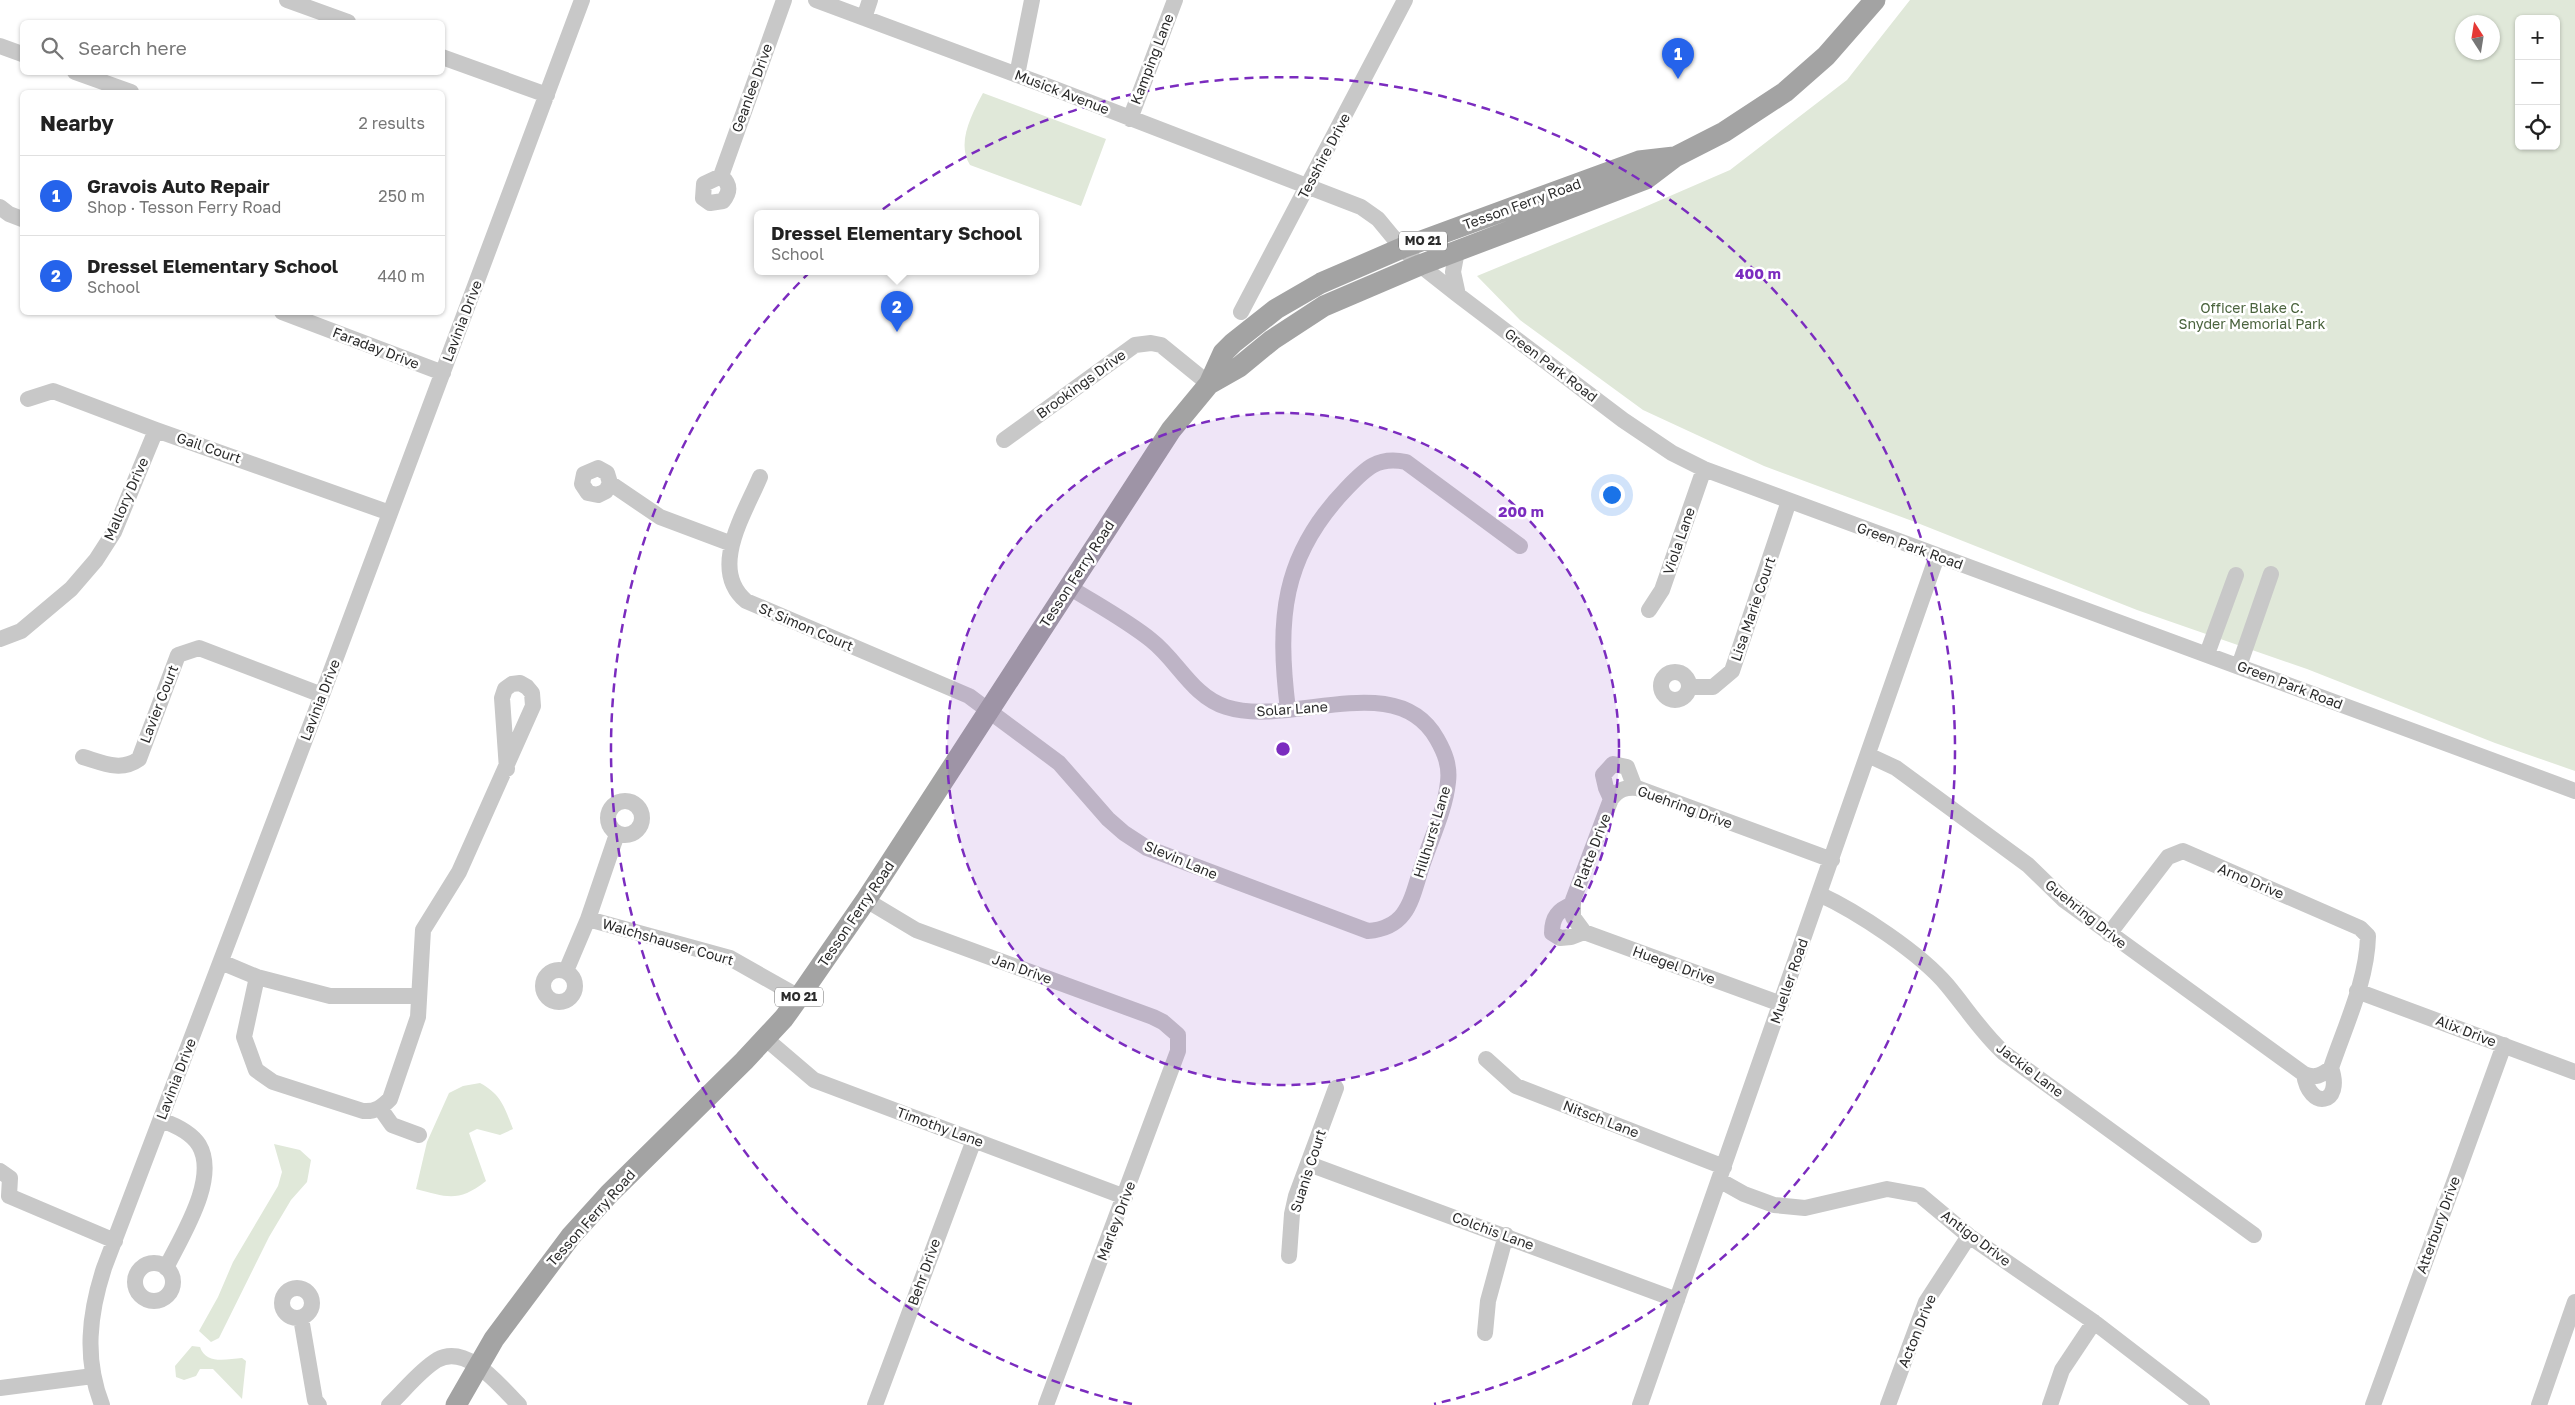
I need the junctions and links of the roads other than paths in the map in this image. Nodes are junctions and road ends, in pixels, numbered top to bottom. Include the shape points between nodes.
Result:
1 (287, 0) edge
2 (582, 0) edge
3 (784, 0) edge
4 (816, 0) edge
5 (870, 0) edge
6 (1032, 0) edge
7 (1175, 0) edge
8 (1405, 0) edge
9 (1875, 0) edge
10 (305, 3) edge
11 (864, 18) junction
12 (343, 20) edge
13 (0, 46) edge
14 (20, 53) edge
15 (445, 58) edge
16 (83, 75) edge
17 (1017, 75) junction
18 (125, 90) edge
19 (547, 95) junction
20 (1130, 119) junction
21 (1675, 157) junction
22 (721, 176) dead end
23 (1309, 186) junction
24 (0, 207) edge
25 (20, 218) edge
26 (1402, 248) junction
27 (1457, 251) junction
28 (1420, 265) junction
29 (1458, 295) junction
30 (1241, 312) dead end
31 (294, 315) edge
32 (443, 372) junction
33 (1209, 384) junction
34 (28, 399) dead end
35 (156, 430) junction
36 (1004, 440) dead end
37 (1704, 469) junction
38 (760, 477) dead end
39 (610, 483) dead end
40 (1789, 501) junction
41 (390, 513) junction
42 (732, 544) junction
43 (1520, 546) dead end
44 (1937, 556) junction
45 (2270, 574) dead end
46 (2236, 575) dead end
47 (1069, 587) junction
48 (1649, 610) dead end
49 (0, 639) edge
50 (2207, 654) junction
51 (2240, 666) junction
52 (1689, 687) dead end
53 (322, 695) junction
54 (1288, 710) junction
55 (988, 711) junction
56 (1430, 727) joint
57 (1868, 754) junction
58 (83, 757) dead end
59 (507, 769) dead end
60 (1623, 792) joint
61 (2575, 792) edge
62 (617, 834) dead end
63 (1832, 860) junction
64 (1819, 894) junction
65 (866, 900) junction
66 (1573, 910) junction
67 (588, 919) junction
68 (1385, 930) joint
69 (1584, 932) junction
70 (2109, 934) junction
71 (221, 962) junction
72 (566, 971) dead end
73 (257, 977) junction
74 (2357, 991) junction
75 (419, 996) junction
76 (799, 997) junction
77 (1781, 1004) junction
78 (1178, 1035) joint
79 (766, 1039) junction
80 (2504, 1045) junction
81 (1486, 1059) dead end
82 (2331, 1068) junction
83 (2575, 1072) edge
84 (2304, 1074) junction
85 (1336, 1088) dead end
86 (380, 1108) junction
87 (161, 1120) junction
88 (419, 1135) dead end
89 (974, 1140) junction
90 (1308, 1164) junction
91 (0, 1171) edge
92 (1722, 1173) junction
93 (1125, 1197) junction
94 (4, 1199) edge
95 (1506, 1235) junction
96 (2254, 1235) dead end
97 (1969, 1236) junction
98 (115, 1241) junction
99 (1289, 1256) dead end
100 (166, 1268) dead end
101 (1677, 1300) junction
102 (2575, 1302) edge
103 (301, 1318) dead end
104 (2094, 1322) junction
105 (1485, 1333) dead end
106 (478, 1366) junction
107 (93, 1376) junction
108 (0, 1388) edge
109 (102, 1405) edge
110 (318, 1405) edge
111 (389, 1405) edge
112 (456, 1405) edge
113 (519, 1405) edge
114 (875, 1405) edge
115 (1046, 1405) edge
116 (1640, 1405) edge
117 (1888, 1405) edge
118 (2050, 1405) edge
119 (2202, 1405) edge
120 (2373, 1405) edge
121 (2539, 1405) edge

1 - 10 street
2 - 19 street, Lavinia Drive
3 - 22 street, Geanlee Drive
4 - 11 street, Musick Avenue
5 - 11 street
6 - 17 street
7 - 20 street, Kamping Lane
8 - 23 street, Tesshire Drive
9 - 21 main road, Tesson Ferry Road / MO 21 via 1826,56 1785,92 1724,132
10 - 12 street
11 - 17 street, Musick Avenue
13 - 14 street
15 - 19 street
16 - 18 street
17 - 20 street, Musick Avenue
19 - 32 street, Lavinia Drive
20 - 23 street, Musick Avenue
21 - 26 main road, Tesson Ferry Road / MO 21 via 1639,161
21 - 27 main road, Tesson Ferry Road / MO 21 via 1646,180
23 - 26 street, Green Park Road via 1369,212
23 - 30 street, Tesshire Drive
24 - 25 street
26 - 28 street, Green Park Road
26 - 33 main road, Tesson Ferry Road / MO 21 via 1321,283 1276,310 1223,353
27 - 28 main road, Tesson Ferry Road / MO 21
27 - 29 street via 1452,272
28 - 29 street, Green Park Road
28 - 33 main road, Tesson Ferry Road / MO 21 via 1324,306 1272,340 1239,367
29 - 37 street, Green Park Road via 1630,424 1672,453
31 - 32 street, Faraday Drive
32 - 41 street, Lavinia Drive
33 - 36 street, Brookings Drive via 1161,346 1152,343 1135,345
33 - 47 main road, Tesson Ferry Road / MO 21 via 1171,430
34 - 35 street, Gail Court via 53,391
35 - 41 street, Gail Court
35 - 49 street, Mallory Drive via 114,532 96,560 71,589 21,631
37 - 40 street, Green Park Road
37 - 48 street, Viola Lane via 1662,590
38 - 42 street, St Simon Court
39 - 42 street via 660,517
40 - 44 street, Green Park Road
40 - 52 street, Lisa Marie Court via 1732,671 1713,687
41 - 53 street, Lavinia Drive
42 - 55 street, St Simon Court via 728,567 731,583 746,601 969,696
43 - 54 street via 1406,462 1390,459 1376,463 1331,504 1310,533 1298,558 1286,597 1282,627 1282,662
44 - 50 street, Green Park Road
44 - 57 street, Mueller Road
45 - 51 street
46 - 50 street
47 - 54 street, Solar Lane via 1150,639 1211,701 1247,711
47 - 55 main road, Tesson Ferry Road / MO 21
50 - 51 street, Green Park Road
51 - 61 street, Green Park Road
53 - 58 street, Lavier Court via 199,648 178,655 138,759 130,766 118,767
53 - 71 street, Lavinia Drive
54 - 56 street, Solar Lane via 1389,703 1414,713
55 - 65 main road, Tesson Ferry Road / MO 21
55 - 68 street, Slevin Lane via 1059,763 1108,819 1147,848 1368,931
56 - 68 street, Hillhurst Lane via 1447,758 1446,793 1406,911
57 - 63 street, Mueller Road
57 - 70 street, Guehring Drive via 1896,768 2028,865 2064,900
59 - 75 street via 459,872 423,930
60 - 63 street, Guehring Drive
60 - 66 street, Platte Drive
62 - 67 street, Walchshauser Court
63 - 64 street, Mueller Road
64 - 77 street, Mueller Road
64 - 96 street, Jackie Lane via 1845,906 1925,963 2004,1053
65 - 76 main road, Tesson Ferry Road / MO 21
65 - 78 street, Jan Drive via 916,930 1153,1018
66 - 69 street
66 - 69 street, Platte Drive via 1556,915 1552,933 1560,938
67 - 72 street, Walchshauser Court
67 - 76 street, Walchshauser Court via 730,958
69 - 77 street, Huegel Drive
70 - 74 street, Arno Drive via 2168,857 2183,851 2365,931 2368,946
70 - 84 street, Guehring Drive
71 - 73 street
71 - 87 street, Lavinia Drive
73 - 75 street via 330,996
73 - 86 street via 244,1037 256,1070 273,1082 363,1111 372,1112
74 - 80 street, Alix Drive
74 - 82 street
75 - 86 street via 418,1017 390,1098
76 - 79 main road, Tesson Ferry Road / MO 21
77 - 92 street, Mueller Road
78 - 93 street, Marley Drive via 1178,1051
79 - 89 street, Timothy Lane via 814,1080
79 - 106 main road, Tesson Ferry Road / MO 21 via 609,1194 571,1236 521,1300
80 - 83 street, Alix Drive
80 - 120 street, Atterbury Drive
81 - 92 street, Nitsch Lane via 1516,1086
82 - 84 street via 2322,1075 2311,1077
82 - 84 street via 2335,1088 2332,1095 2323,1099 2308,1091
85 - 90 street, Suanis Court
86 - 88 street via 392,1125
87 - 98 street, Lavinia Drive
87 - 100 street via 189,1134 199,1145 205,1162 203,1189
89 - 93 street, Timothy Lane
89 - 114 street, Behr Drive
90 - 95 street, Colchis Lane
90 - 99 street, Suanis Court via 1292,1214
91 - 94 street via 10,1178
92 - 97 street, Antigo Drive via 1744,1194 1774,1205 1805,1208 1887,1189 1920,1195
92 - 101 street, Mueller Road
93 - 115 street, Marley Drive
94 - 98 street
95 - 101 street, Colchis Lane
95 - 105 street via 1488,1301
97 - 104 street, Antigo Drive
97 - 117 street, Acton Drive via 1926,1302
98 - 107 street, Lavinia Drive via 93,1305 89,1340
101 - 116 street, Mueller Road
102 - 121 street
103 - 110 street via 314,1400
104 - 118 street via 2062,1370
104 - 119 street, Antigo Drive
106 - 111 street via 459,1357 437,1360
106 - 112 main road, Tesson Ferry Road / MO 21
106 - 113 street
107 - 108 street
107 - 109 street, Lavinia Drive

